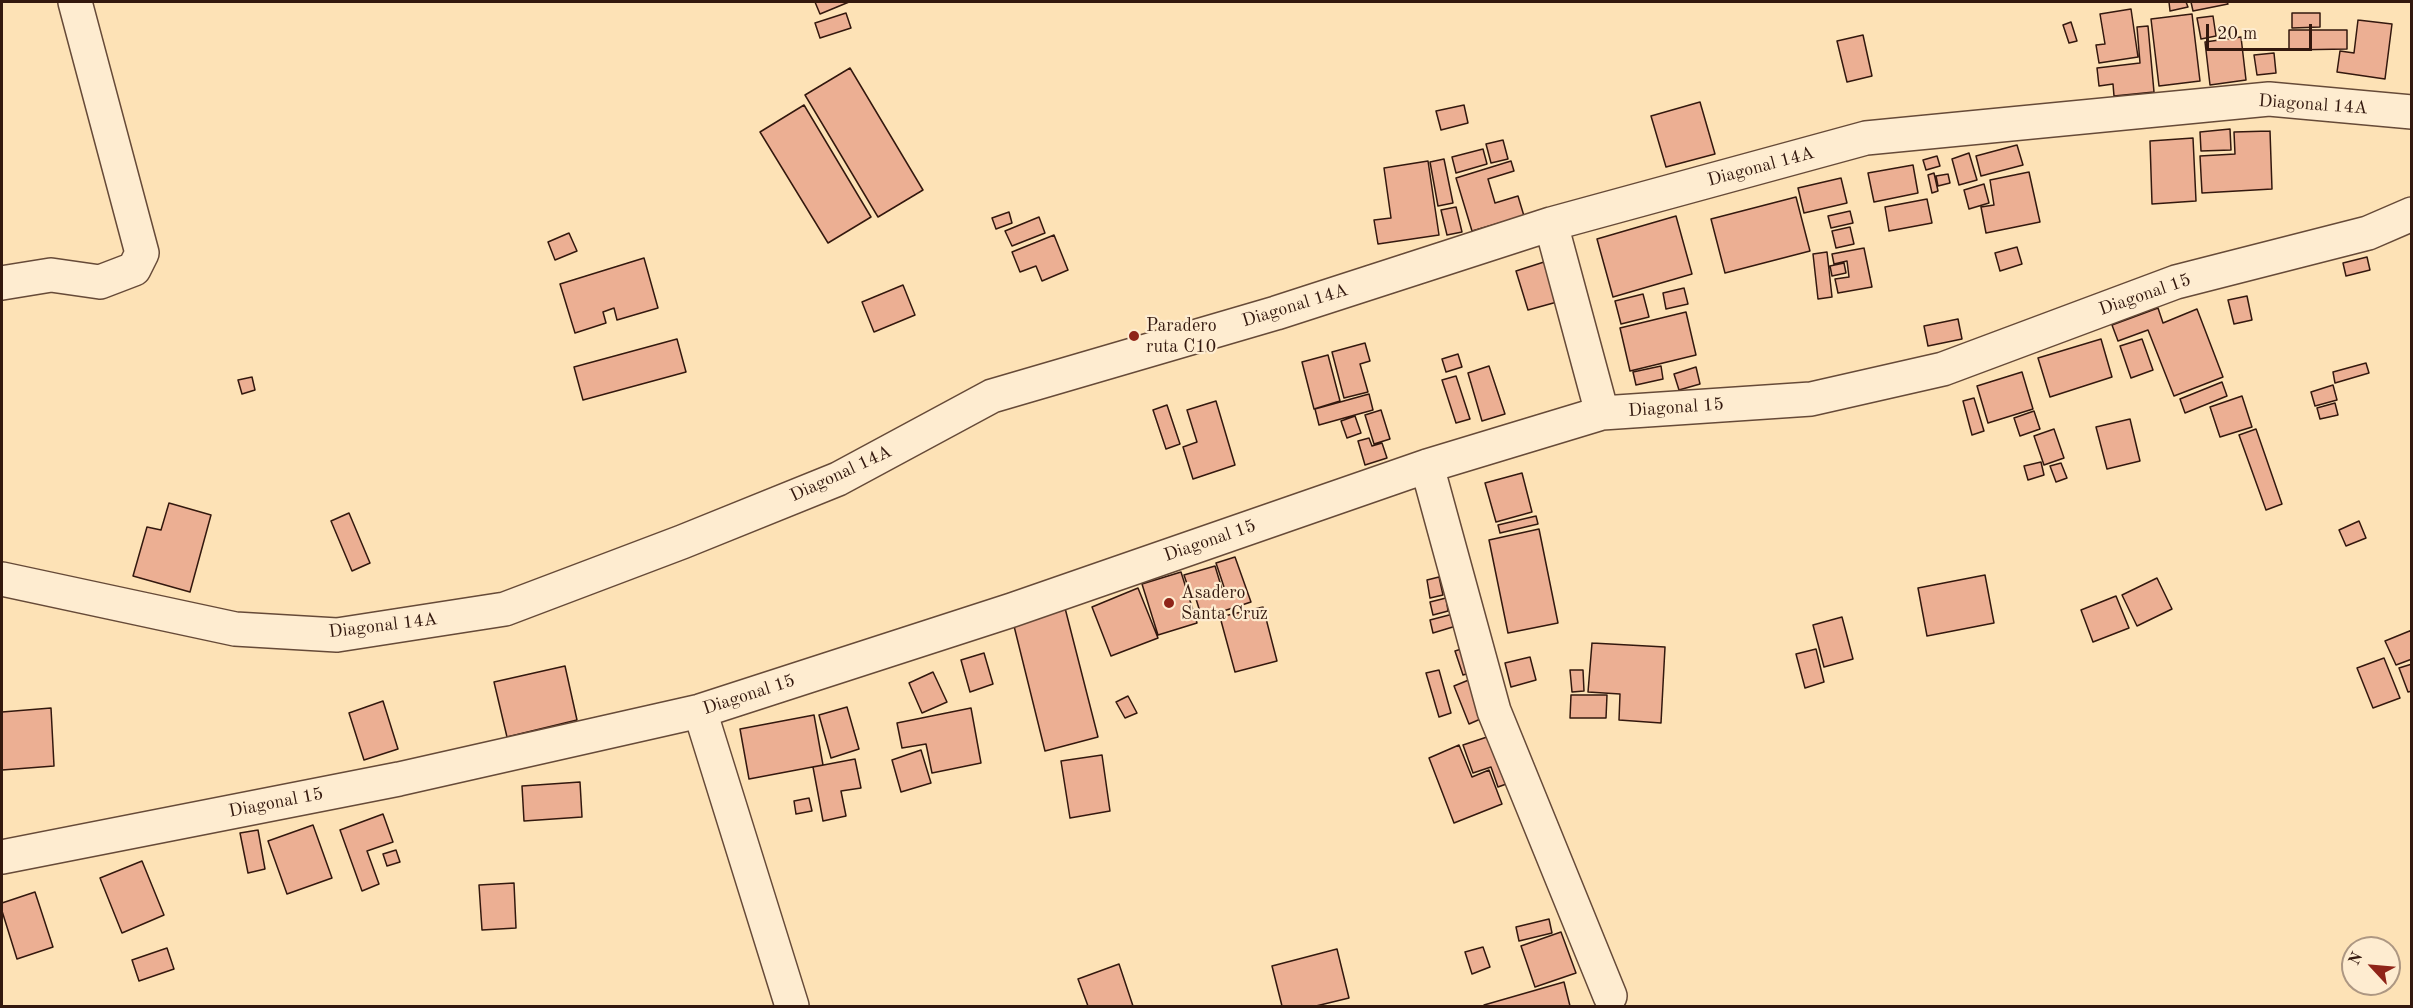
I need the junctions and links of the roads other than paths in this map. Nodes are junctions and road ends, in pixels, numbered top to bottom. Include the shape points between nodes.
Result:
1 (75, 2) edge
2 (2412, 112) edge
3 (2412, 214) edge
4 (1551, 224) junction
5 (2, 283) edge
6 (1602, 413) junction
7 (1427, 466) junction
8 (2, 579) edge
9 (700, 711) junction
10 (2, 857) edge
11 (1610, 996) dead end
12 (792, 1006) edge

1 - 5 street via 142,253 134,269 100,282 51,275
2 - 4 street, Diagonal 14A via 2269,99 1866,138
3 - 6 street, Diagonal 15 via 2368,233 2176,282 1943,369 1811,399
4 - 6 street
4 - 8 street, Diagonal 14A via 1276,313 992,396 838,479 505,609 337,635 234,629
6 - 7 street, Diagonal 15
7 - 9 street, Diagonal 15 via 1012,610
7 - 11 street via 1494,711
9 - 10 street, Diagonal 15 via 399,779
9 - 12 street

